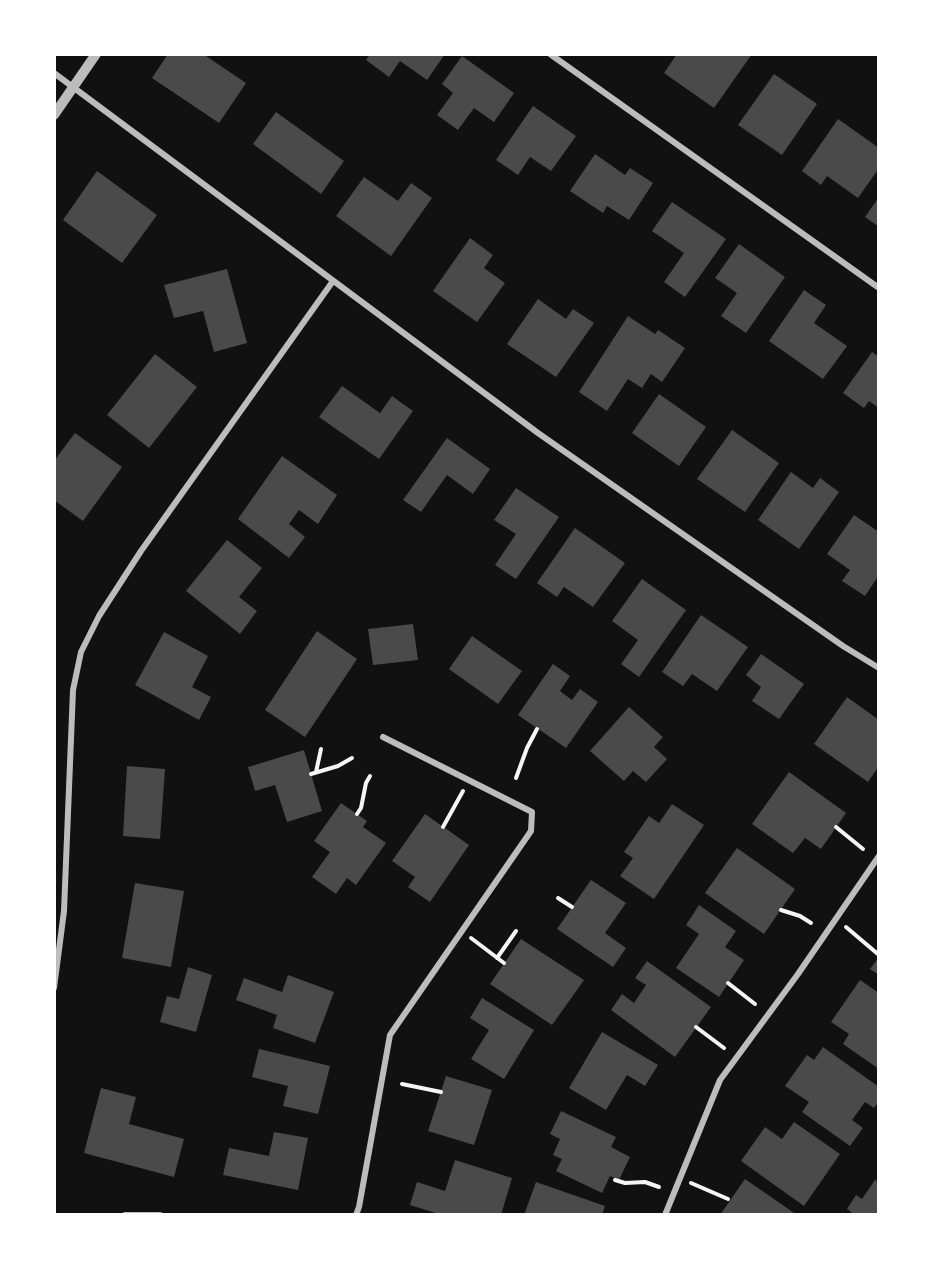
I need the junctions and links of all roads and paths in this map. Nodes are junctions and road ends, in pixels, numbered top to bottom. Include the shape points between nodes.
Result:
1 (96, 54) edge
2 (550, 54) edge
3 (54, 72) edge
4 (74, 86) junction
5 (54, 115) edge
6 (333, 281) junction
7 (879, 288) edge
8 (879, 668) edge
9 (537, 729) dead end
10 (383, 737) dead end
11 (321, 749) dead end
12 (352, 758) dead end
13 (370, 776) dead end
14 (516, 778) dead end
15 (465, 788) dead end
16 (357, 814) dead end
17 (443, 827) dead end
18 (836, 827) dead end
19 (863, 849) dead end
20 (879, 856) edge
21 (558, 898) dead end
22 (572, 907) dead end
23 (781, 910) dead end
24 (812, 924) dead end
25 (846, 927) dead end
26 (516, 931) dead end
27 (470, 938) dead end
28 (879, 955) edge
29 (497, 958) junction
30 (504, 963) dead end
31 (728, 984) dead end
32 (54, 988) edge
33 (755, 1004) dead end
34 (696, 1027) dead end
35 (724, 1048) dead end
36 (402, 1084) dead end
37 (441, 1092) dead end
38 (615, 1180) dead end
39 (691, 1183) dead end
40 (659, 1187) dead end
41 (728, 1199) dead end
42 (125, 1215) edge
43 (160, 1215) edge
44 (356, 1215) edge
45 (665, 1215) edge

1 - 4 street
2 - 7 street
3 - 4 street
4 - 5 street
4 - 6 street
6 - 8 street via 538,433
6 - 32 street via 141,550 81,652 73,690 64,911
9 - 14 path
10 - 44 street via 532,812 531,831 390,1035
11 - 12 path via 314,773
13 - 16 path
15 - 17 path
18 - 19 path
20 - 45 street via 720,1080
21 - 22 path
23 - 24 path
25 - 28 path
26 - 29 path
27 - 29 path
29 - 30 path
31 - 33 path
34 - 35 path
36 - 37 path
38 - 40 path
39 - 41 path
42 - 43 street

